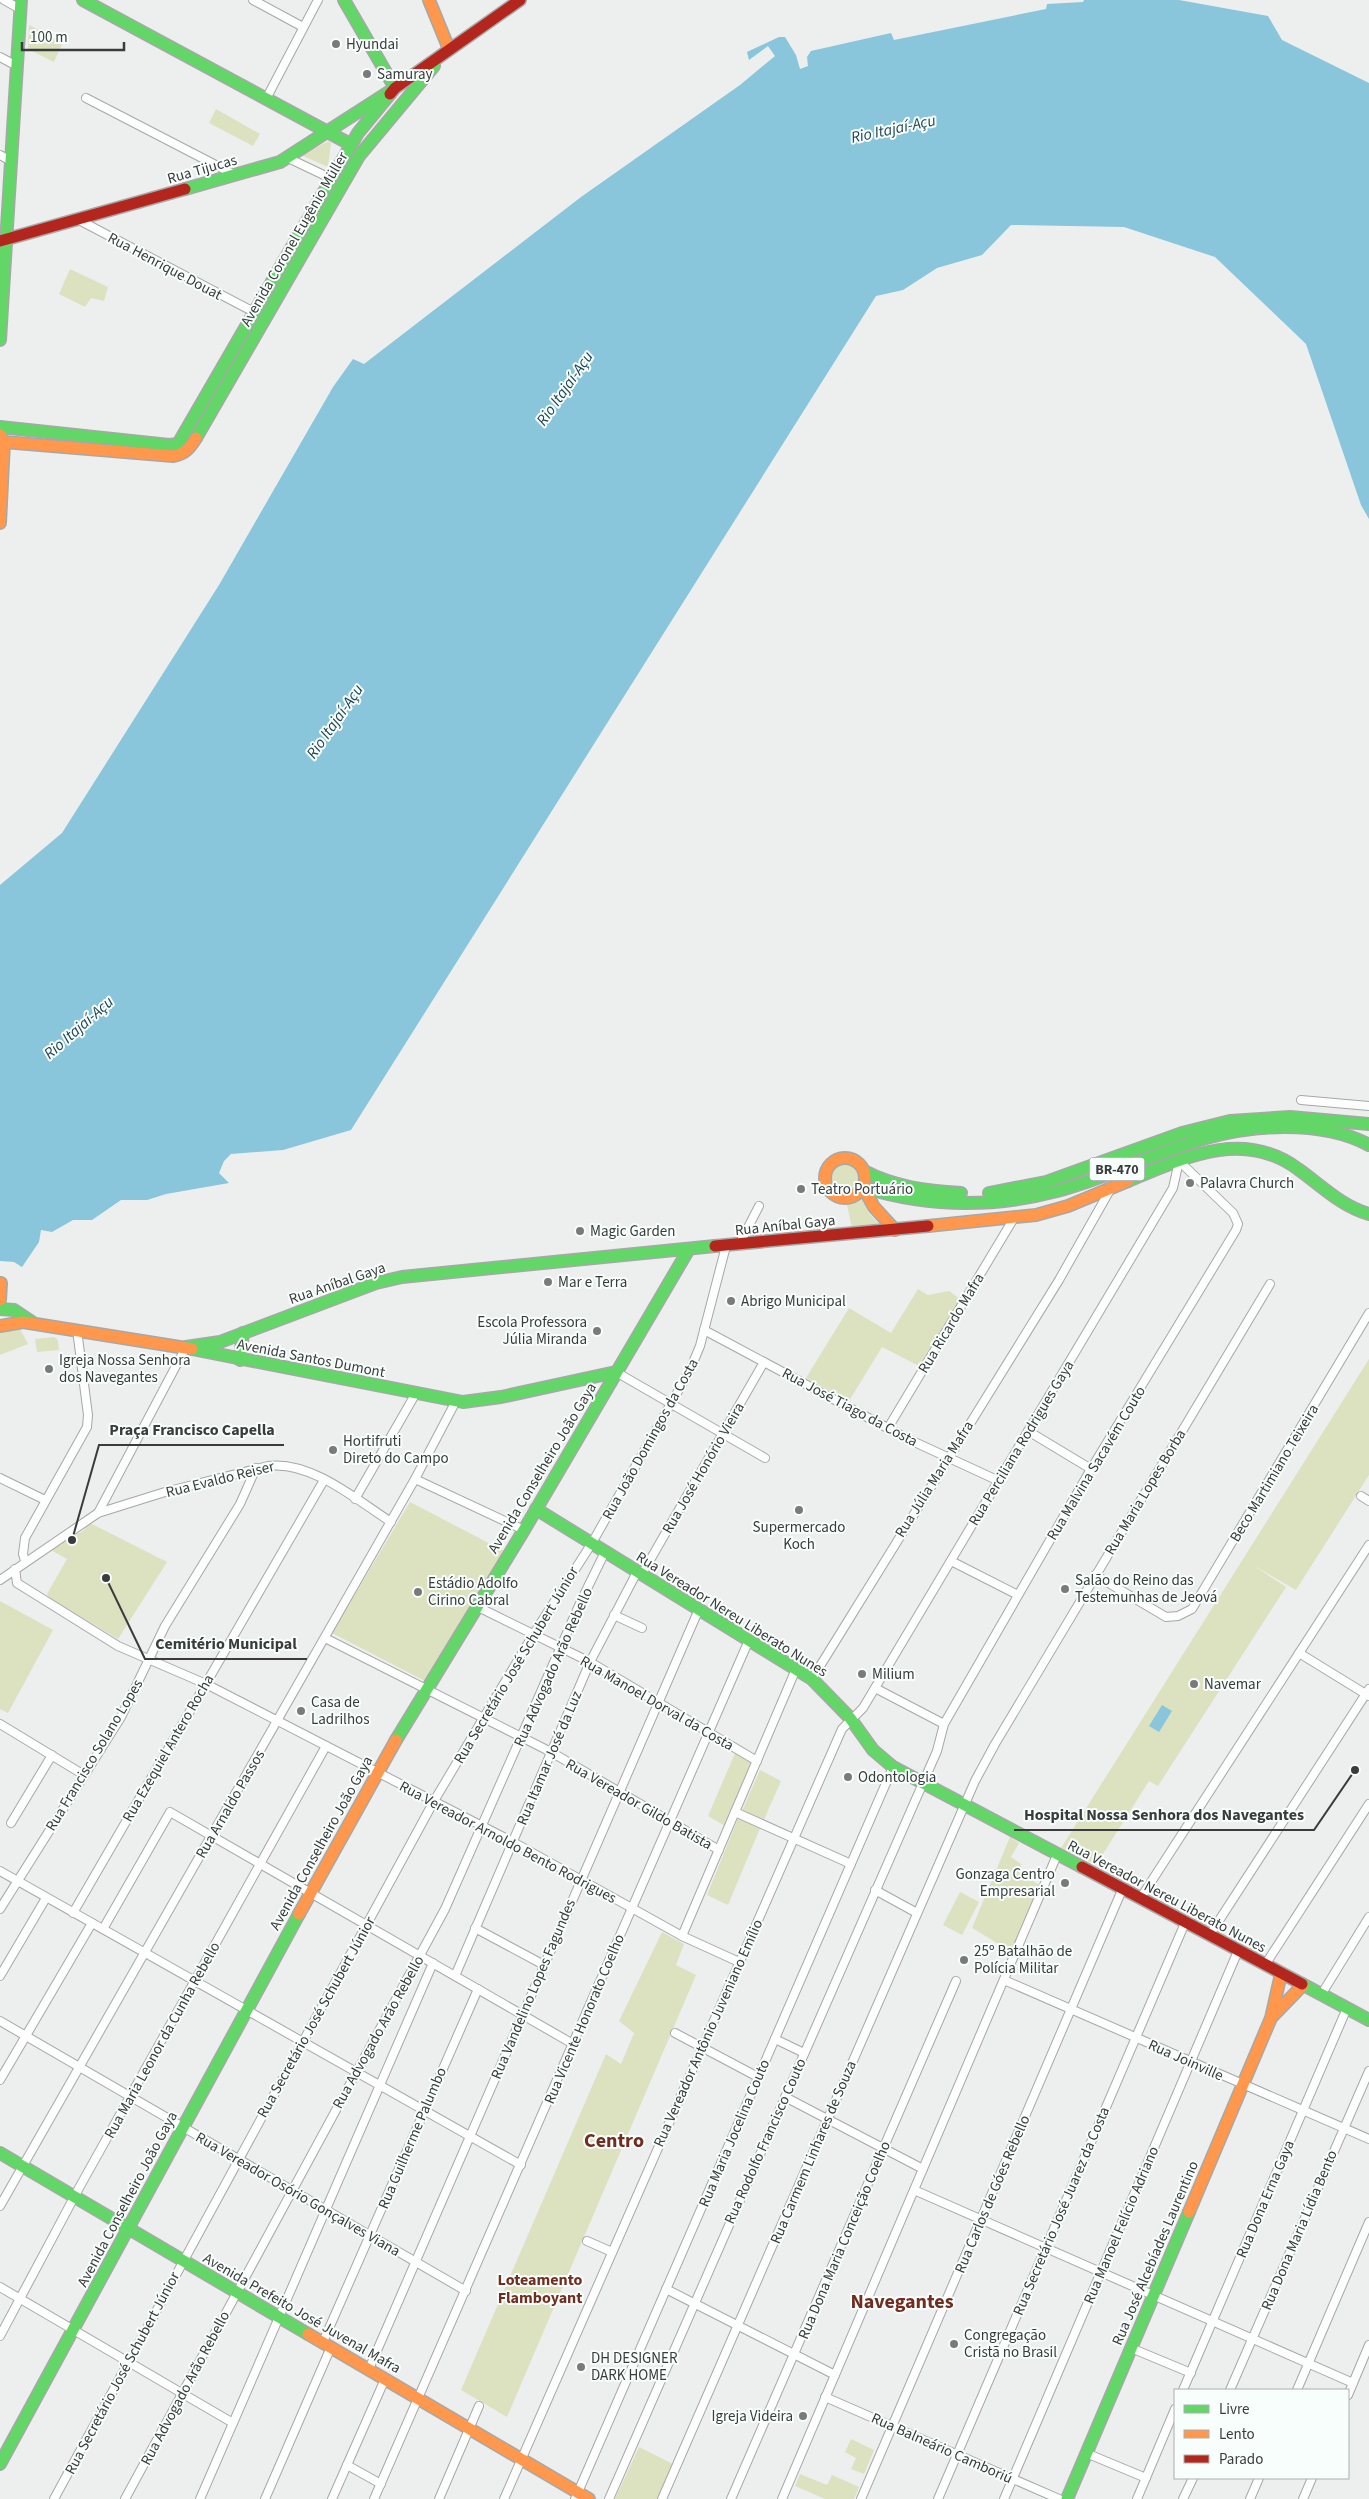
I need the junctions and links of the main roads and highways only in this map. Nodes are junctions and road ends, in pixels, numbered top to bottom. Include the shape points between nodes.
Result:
1 (83, 0) edge
2 (344, 0) edge
3 (429, 0) edge
4 (515, 1) edge
5 (20, 4) edge
6 (449, 49) junction
7 (396, 88) junction
8 (328, 132) junction
9 (350, 144) junction
10 (3, 240) edge
11 (0, 340) edge
12 (0, 428) edge
13 (2, 439) edge
14 (179, 449) junction
15 (0, 523) edge
16 (1369, 1124) edge
17 (1369, 1145) edge
18 (864, 1171) junction
19 (863, 1187) junction
20 (1369, 1214) edge
21 (895, 1230) junction
22 (689, 1249) junction
23 (1, 1283) edge
24 (0, 1300) edge
25 (0, 1309) edge
26 (34, 1323) junction
27 (0, 1326) edge
28 (243, 1333) junction
29 (186, 1347) junction
30 (240, 1360) junction
31 (616, 1372) junction
32 (536, 1509) junction
33 (1281, 1974) junction
34 (1303, 1986) junction
35 (1271, 2018) junction
36 (1369, 2020) edge
37 (0, 2153) edge
38 (128, 2228) junction
39 (0, 2464) edge
40 (577, 2496) edge
41 (589, 2499) edge
42 (1067, 2499) edge

1 - 8 main road
2 - 7 main road
3 - 6 main road
4 - 6 main road
5 - 10 main road
6 - 7 main road
6 - 14 main road, Avenida Coronel Eugênio Müller via 359,156 190,448
7 - 8 main road, Rua Tijucas
7 - 9 main road, Avenida Coronel Eugênio Müller
8 - 9 main road
8 - 10 main road, Rua Tijucas via 272,165
9 - 14 main road, Avenida Coronel Eugênio Müller
10 - 11 main road
12 - 14 main road via 169,445
13 - 14 main road
13 - 15 main road
16 - 18 main road, BR-470 via 1296,1117 1230,1121 1190,1130 1056,1180 978,1194 932,1190 887,1181
17 - 19 main road, BR-470 via 1327,1130 1252,1128 1204,1137 1084,1183 1017,1200 968,1204 932,1202 880,1194
18 - 19 main road
18 - 19 main road via 858,1162 845,1158 832,1162 825,1175 828,1189 840,1197 853,1196
19 - 21 main road via 874,1207
20 - 21 main road, Rua Aníbal Gaya via 1350,1208 1299,1167 1265,1152 1228,1147 1179,1161 1056,1209 1014,1218
21 - 22 main road, Rua Aníbal Gaya
22 - 28 main road, Rua Aníbal Gaya via 402,1277 376,1283
22 - 31 main road, Avenida Conselheiro João Gaya
23 - 24 main road
25 - 26 main road via 14,1310
26 - 27 main road, Avenida Santos Dumont
26 - 29 main road, Avenida Santos Dumont
28 - 29 main road, Rua Aníbal Gaya via 220,1342
28 - 30 main road
29 - 30 main road, Avenida Santos Dumont
30 - 31 main road, Avenida Santos Dumont via 474,1402
31 - 32 main road, Avenida Conselheiro João Gaya
32 - 33 main road, Rua Vereador Nereu Liberato Nunes via 812,1679 826,1690 873,1750 893,1766
32 - 38 main road, Avenida Conselheiro João Gaya via 376,1772
33 - 34 main road, Rua Vereador Nereu Liberato Nunes
33 - 35 main road, Rua José Alcebíades Laurentino
34 - 35 main road, Rua José Alcebíades Laurentino
34 - 36 main road, Rua Vereador Nereu Liberato Nunes
35 - 42 main road, Rua José Alcebíades Laurentino
37 - 38 main road, Avenida Prefeito José Juvenal Mafra
38 - 39 main road, Avenida Conselheiro João Gaya
38 - 40 main road, Avenida Prefeito José Juvenal Mafra via 522,2459
40 - 41 main road, Avenida Prefeito José Juvenal Mafra

